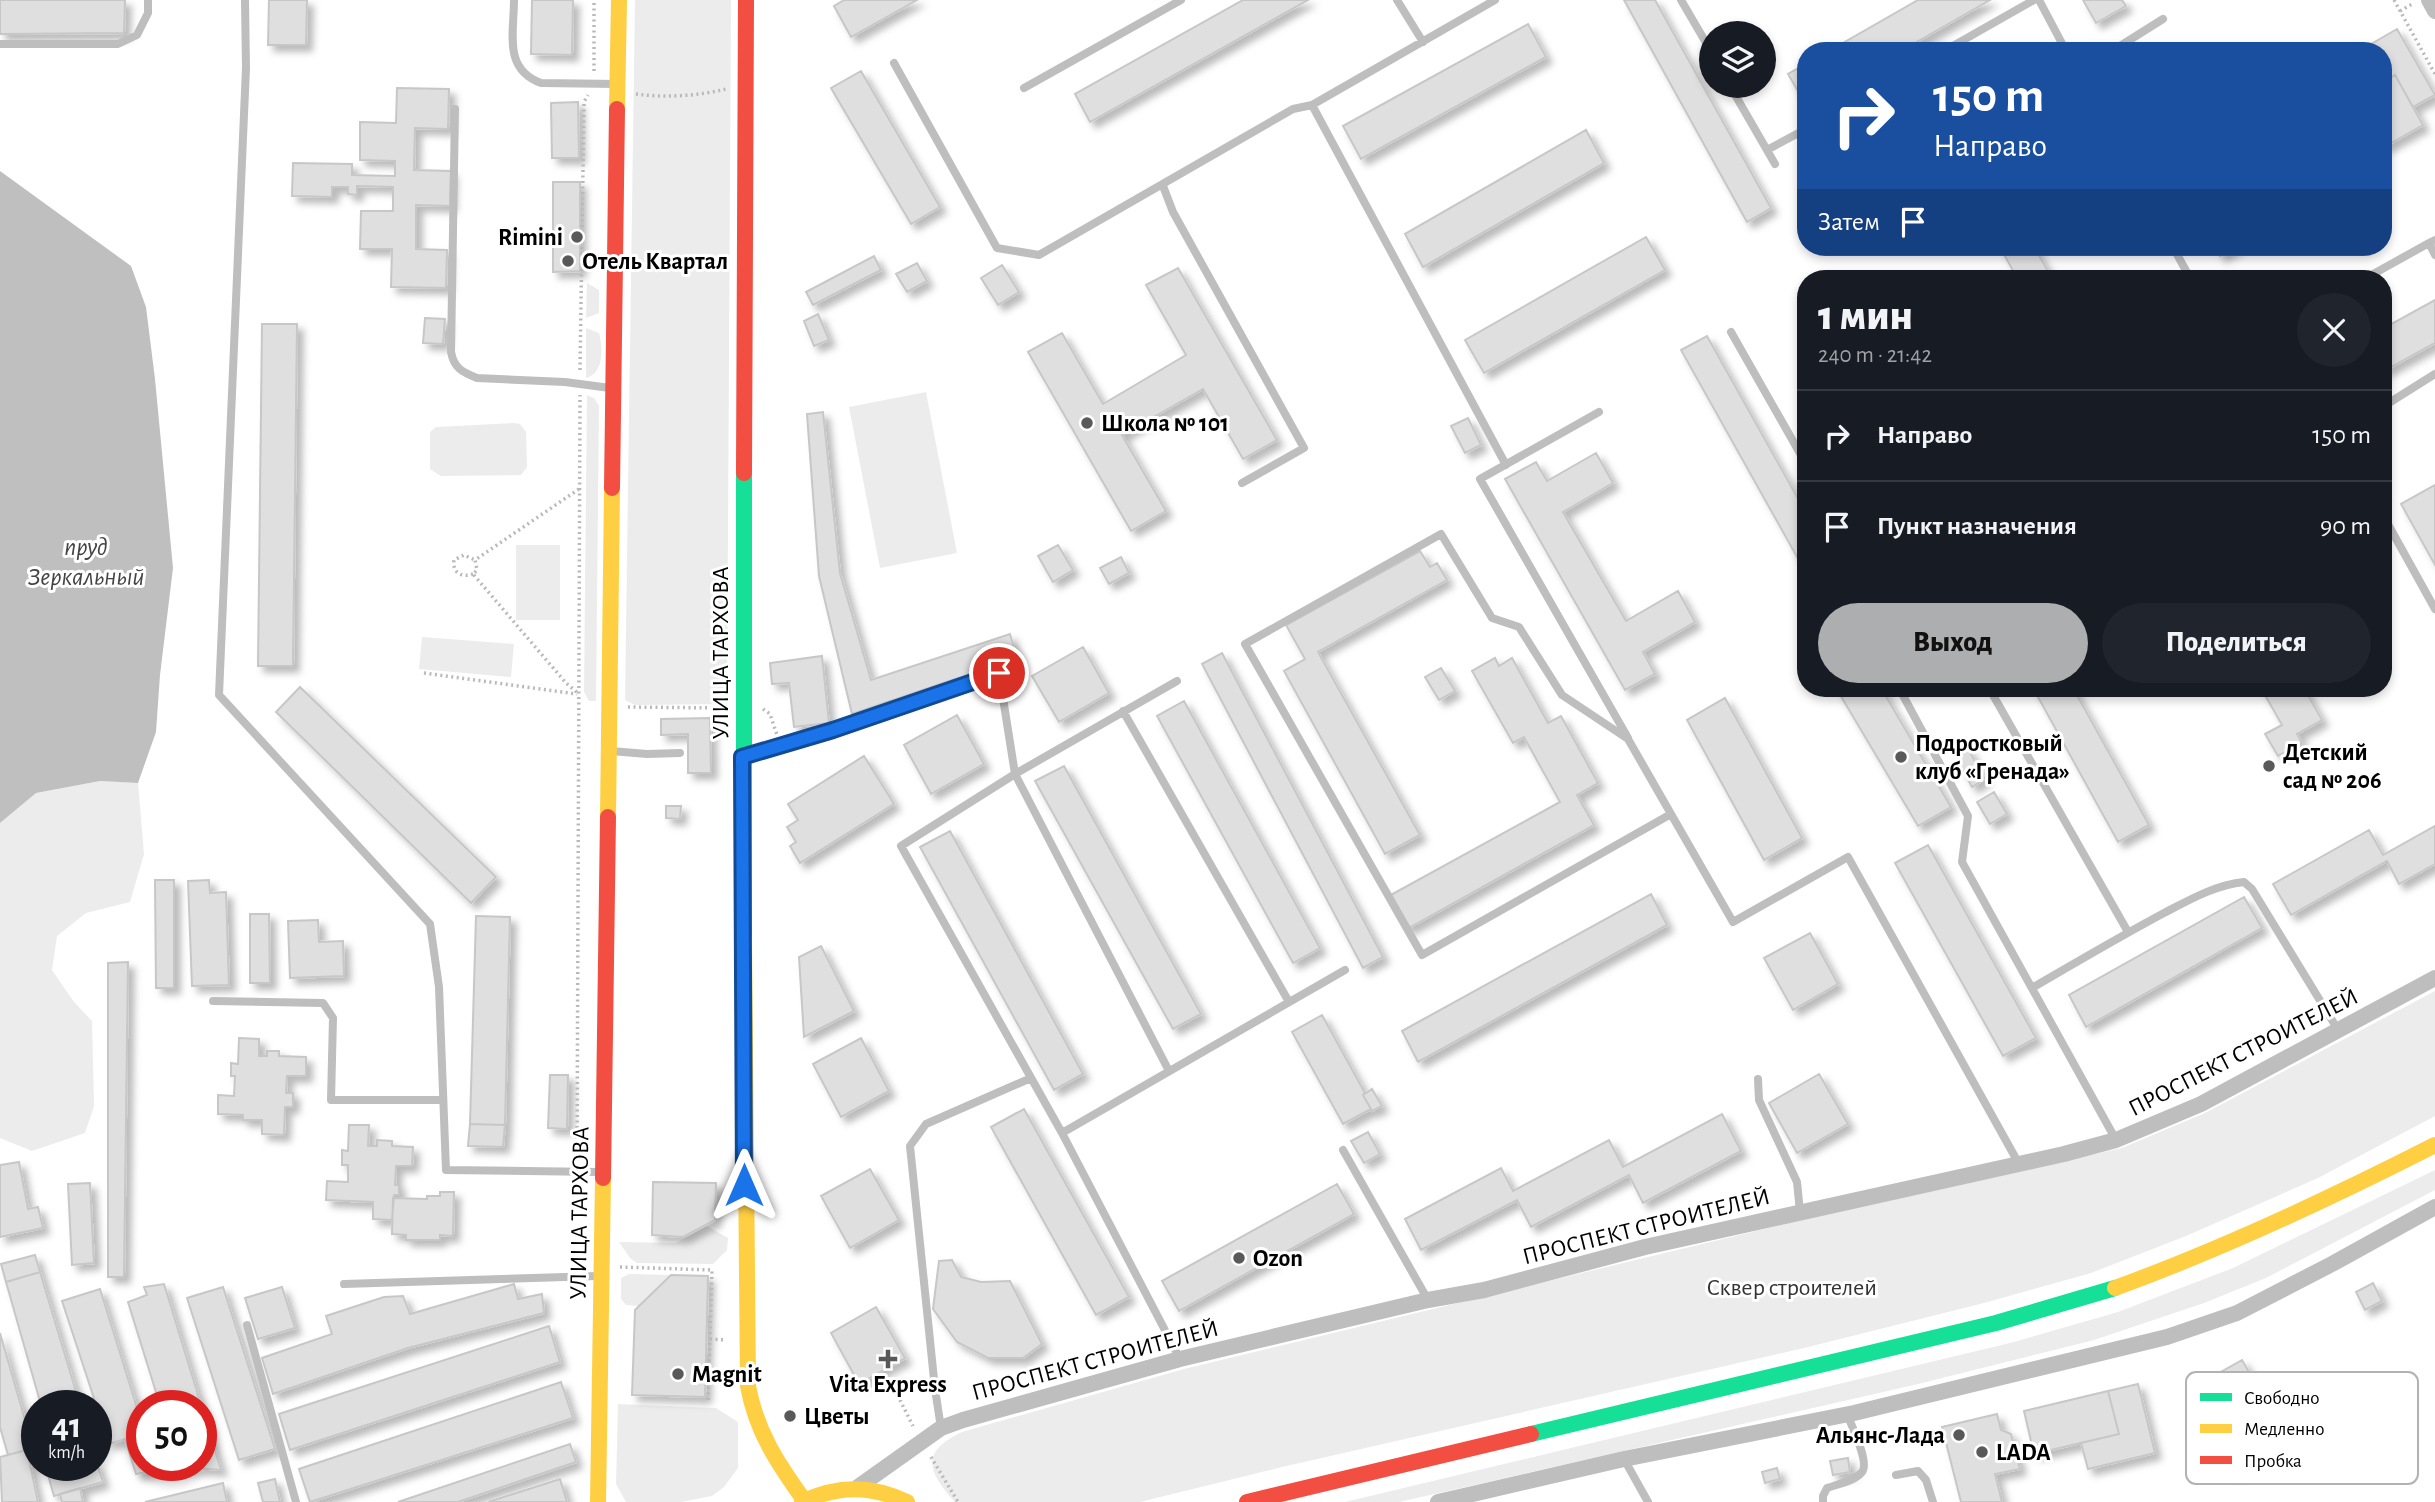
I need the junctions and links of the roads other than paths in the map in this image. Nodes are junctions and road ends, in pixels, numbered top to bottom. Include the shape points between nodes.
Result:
1 (148, 0) edge
2 (245, 0) edge
3 (514, 0) edge
4 (618, 0) edge
5 (746, 0) edge
6 (1181, 0) edge
7 (1397, 0) edge
8 (1495, 0) edge
9 (2036, 0) edge
10 (2429, 0) edge
11 (1685, 1) edge
12 (2435, 11) edge
13 (2163, 19) dead end
14 (1699, 28) edge
15 (1960, 42) edge
16 (2061, 42) edge
17 (2126, 42) edge
18 (1423, 43) junction
19 (0, 44) edge
20 (894, 63) dead end
21 (1024, 88) dead end
22 (624, 89) junction
23 (1737, 98) edge
24 (1312, 105) junction
25 (455, 110) dead end
26 (1797, 134) edge
27 (1767, 150) junction
28 (1775, 164) dead end
29 (1163, 186) junction
30 (2432, 242) edge
31 (2435, 255) edge
32 (2381, 270) edge
33 (1731, 332) dead end
34 (2435, 374) edge
35 (613, 388) junction
36 (2392, 401) edge
37 (1600, 412) dead end
38 (1797, 448) edge
39 (1506, 465) junction
40 (1242, 483) dead end
41 (2392, 531) edge
42 (2435, 609) edge
43 (1177, 681) dead end
44 (1904, 697) edge
45 (1994, 697) edge
46 (1123, 711) junction
47 (1628, 739) junction
48 (608, 751) junction
49 (680, 753) dead end
50 (742, 757) junction
51 (1015, 774) junction
52 (1671, 814) junction
53 (2129, 932) junction
54 (1345, 970) dead end
55 (2435, 978) edge
56 (2032, 988) junction
57 (213, 1001) dead end
58 (1289, 1002) junction
59 (2338, 1030) junction
60 (1169, 1071) junction
61 (1031, 1078) junction
62 (1758, 1079) dead end
63 (443, 1100) junction
64 (1062, 1133) junction
65 (2116, 1140) junction
66 (2435, 1145) edge
67 (1343, 1150) dead end
68 (2019, 1164) junction
69 (602, 1172) junction
70 (2435, 1206) edge
71 (1800, 1212) junction
72 (601, 1276) junction
73 (344, 1284) dead end
74 (1428, 1300) junction
75 (247, 1325) dead end
76 (1180, 1359) junction
77 (1847, 1414) junction
78 (941, 1428) junction
79 (1624, 1460) junction
80 (1896, 1475) dead end
81 (858, 1487) junction
82 (801, 1501) edge
83 (296, 1502) edge
84 (598, 1502) edge
85 (907, 1502) edge
86 (1247, 1502) edge
87 (1438, 1502) edge
88 (1648, 1502) edge
89 (1823, 1502) edge
90 (1933, 1502) edge

1 - 19 lane via 148,13 137,35 118,44
2 - 63 lane via 246,68 219,695 430,924 439,987
3 - 22 lane via 513,54 530,79
4 - 22 main road, УЛИЦА ТАРХОВА
5 - 50 main road, УЛИЦА ТАРХОВА
6 - 21 lane
7 - 18 lane
8 - 18 lane
9 - 15 lane
9 - 16 lane
10 - 12 street
11 - 14 lane
13 - 17 lane
18 - 24 lane
20 - 29 lane via 997,248 1039,255
22 - 35 main road, УЛИЦА ТАРХОВА
23 - 27 lane
24 - 29 lane via 1293,109
24 - 39 lane
25 - 35 lane via 453,363 477,378
26 - 27 lane
27 - 28 lane
29 - 40 lane via 1173,212 1304,448
30 - 31 lane
30 - 32 lane
33 - 38 lane
34 - 36 lane
35 - 48 main road, УЛИЦА ТАРХОВА
37 - 39 lane
39 - 47 lane via 1480,480
41 - 42 lane
43 - 46 lane
44 - 56 lane via 1968,816 1962,862
45 - 53 lane
46 - 51 lane
46 - 58 lane
47 - 52 lane
47 - 52 lane via 1562,695 1519,627 1492,618 1441,534 1245,645 1422,955
48 - 49 lane
48 - 69 main road, УЛИЦА ТАРХОВА
50 - 51 lane via 999,673
50 - 82 main road, УЛИЦА ТАРХОВА via 748,1386 757,1429
51 - 60 lane
51 - 61 lane via 901,846
52 - 68 lane via 1733,922 1848,857
53 - 56 lane
53 - 59 lane via 2226,884 2244,882
54 - 58 lane
55 - 59 street, ПРОСПЕКТ СТРОИТЕЛЕЙ
56 - 65 lane
57 - 63 lane via 323,1003 333,1018 331,1100
58 - 60 lane
59 - 65 street, ПРОСПЕКТ СТРОИТЕЛЕЙ via 2201,1104
60 - 64 lane
61 - 64 lane
61 - 78 lane via 926,1124 910,1146
62 - 71 lane via 1759,1100 1797,1182
63 - 69 lane via 446,1170
64 - 76 lane
65 - 68 street, ПРОСПЕКТ СТРОИТЕЛЕЙ
66 - 86 main road via 2209,1252 2103,1293 1996,1323
67 - 74 lane
68 - 71 street, ПРОСПЕКТ СТРОИТЕЛЕЙ
69 - 72 main road, УЛИЦА ТАРХОВА
70 - 77 street via 2225,1317 2167,1337
71 - 74 street, ПРОСПЕКТ СТРОИТЕЛЕЙ
72 - 73 lane
72 - 84 main road, УЛИЦА ТАРХОВА
74 - 76 street, ПРОСПЕКТ СТРОИТЕЛЕЙ
75 - 83 lane
76 - 78 street, ПРОСПЕКТ СТРОИТЕЛЕЙ
77 - 79 street
77 - 89 lane via 1864,1466 1862,1473 1848,1482 1827,1488
78 - 81 street, ПРОСПЕКТ СТРОИТЕЛЕЙ
79 - 87 street
79 - 88 lane
80 - 90 lane via 1918,1471
81 - 82 main road via 829,1490
81 - 85 main road

